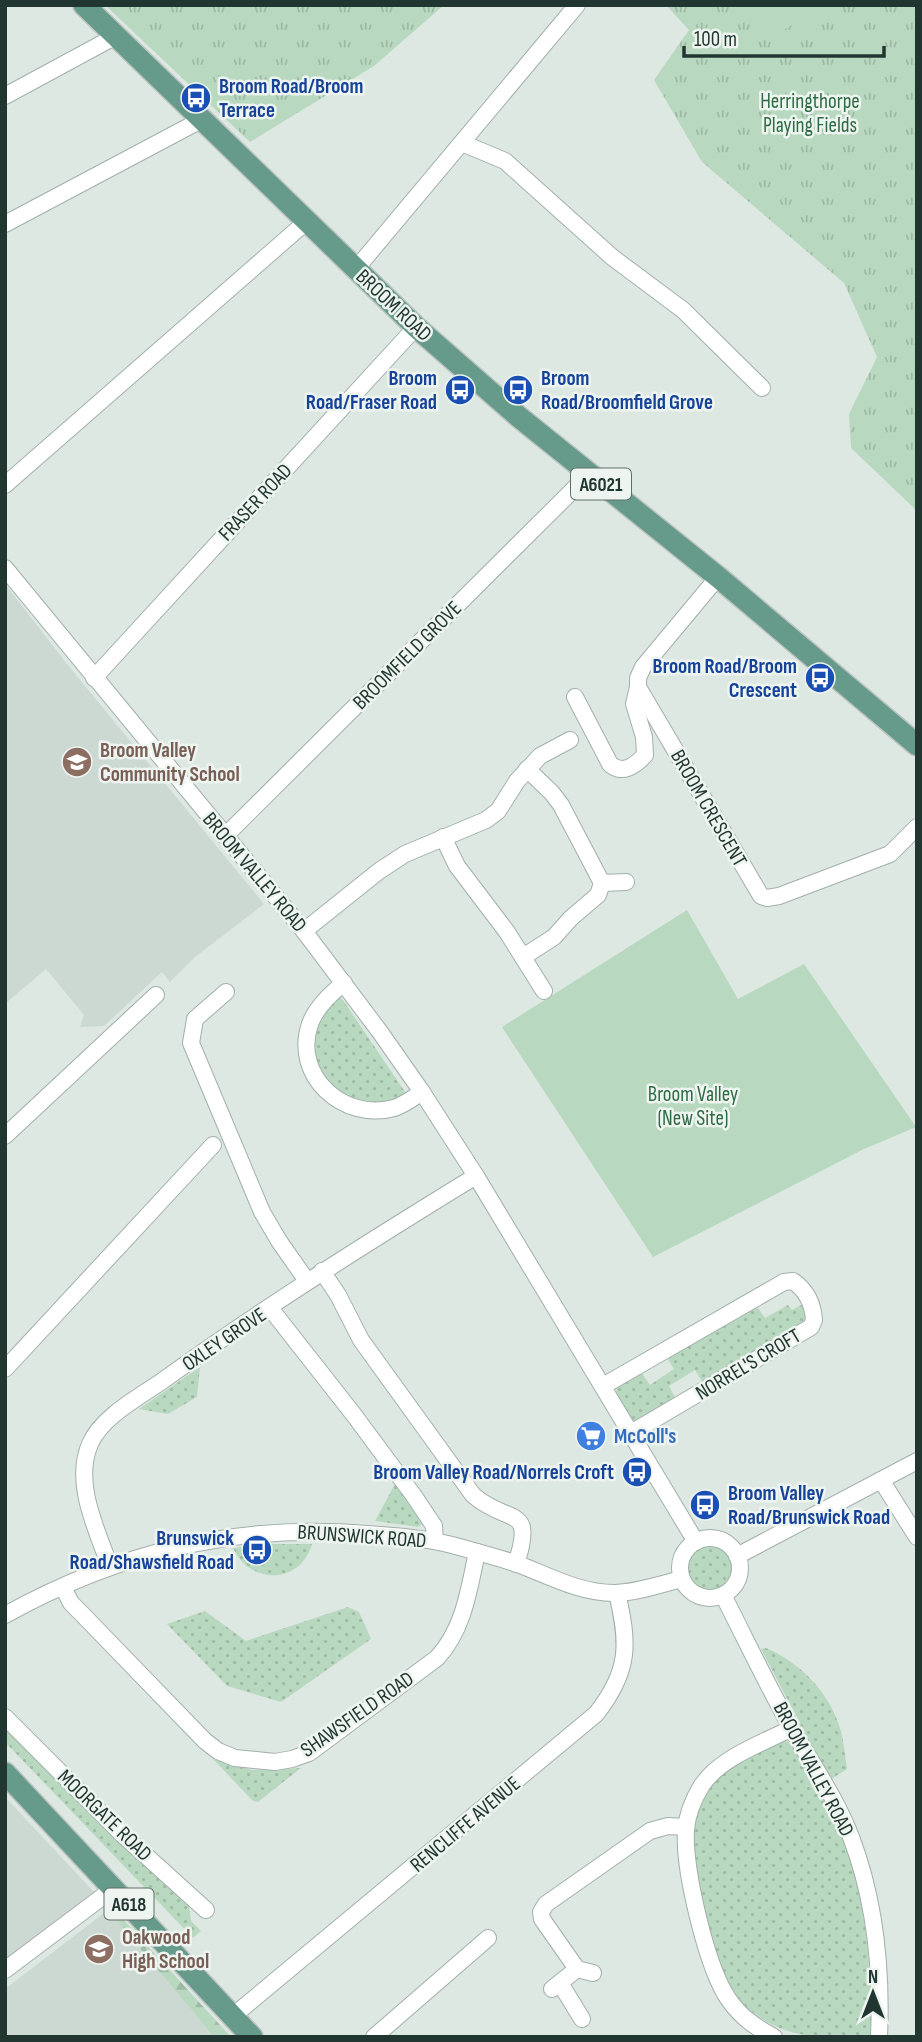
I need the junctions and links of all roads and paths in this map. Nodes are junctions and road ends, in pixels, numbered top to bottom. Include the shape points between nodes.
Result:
1 (84, 5) edge
2 (577, 5) edge
3 (116, 36) junction
4 (5, 96) edge
5 (201, 120) junction
6 (463, 142) junction
7 (307, 222) junction
8 (5, 224) edge
9 (355, 270) junction
10 (416, 327) junction
11 (761, 388) dead end
12 (589, 474) junction
13 (5, 485) edge
14 (5, 568) edge
15 (718, 578) junction
16 (94, 678) junction
17 (638, 687) junction
18 (575, 697) dead end
19 (570, 740) dead end
20 (917, 745) edge
21 (527, 769) junction
22 (917, 827) edge
23 (225, 836) junction
24 (443, 837) junction
25 (626, 882) dead end
26 (602, 883) junction
27 (304, 931) junction
28 (523, 957) junction
29 (344, 983) junction
30 (544, 991) dead end
31 (226, 992) dead end
32 (156, 995) dead end
33 (422, 1092) junction
34 (5, 1136) edge
35 (213, 1145) dead end
36 (476, 1177) junction
37 (322, 1271) junction
38 (307, 1281) junction
39 (270, 1308) junction
40 (5, 1369) edge
41 (603, 1386) junction
42 (631, 1433) junction
43 (917, 1461) edge
44 (881, 1480) junction
45 (917, 1537) edge
46 (435, 1541) junction
47 (696, 1542) junction
48 (477, 1552) junction
49 (737, 1556) junction
50 (516, 1564) junction
51 (110, 1567) junction
52 (682, 1579) junction
53 (63, 1587) junction
54 (617, 1593) junction
55 (723, 1595) junction
56 (5, 1615) edge
57 (5, 1717) edge
58 (792, 1728) junction
59 (5, 1773) edge
60 (686, 1828) junction
61 (114, 1888) junction
62 (206, 1910) dead end
63 (488, 1938) dead end
64 (5, 1970) edge
65 (233, 2016) junction
66 (582, 2019) dead end
67 (252, 2037) edge
68 (374, 2037) edge
69 (774, 2037) edge
70 (879, 2037) edge

1 - 3 main road, BROOM ROAD / A6021
2 - 6 street
3 - 4 street
3 - 5 main road, BROOM ROAD / A6021
5 - 7 main road, BROOM ROAD / A6021
5 - 8 street
6 - 9 street
6 - 11 street via 505,161 612,257 683,310
7 - 9 main road, BROOM ROAD / A6021
7 - 13 street
9 - 10 main road, BROOM ROAD / A6021
10 - 12 main road, BROOM ROAD / A6021
10 - 16 street, FRASER ROAD
12 - 15 main road, BROOM ROAD / A6021
12 - 23 street, BROOMFIELD GROVE
14 - 16 street, BROOM VALLEY ROAD
15 - 17 street via 643,667
15 - 20 main road, BROOM ROAD / A6021
16 - 23 street, BROOM VALLEY ROAD
17 - 18 street via 634,704 645,755 623,770 610,764
17 - 22 street, BROOM CRESCENT via 761,896 779,896 878,860 900,846
19 - 21 street via 550,749
21 - 24 street via 498,811
21 - 26 street via 561,805
23 - 27 street, BROOM VALLEY ROAD
24 - 27 street via 390,863
24 - 28 street via 457,866
25 - 26 street
26 - 28 street via 598,895 554,937
27 - 29 street, BROOM VALLEY ROAD
28 - 30 street
29 - 33 street, BROOM VALLEY ROAD
29 - 33 street via 321,1004 309,1024 308,1061 319,1083 344,1105 371,1110 396,1107
31 - 38 street via 195,1019 191,1043 262,1212
32 - 34 street
33 - 36 street, BROOM VALLEY ROAD
35 - 40 street
36 - 37 street, OXLEY GROVE
36 - 41 street, BROOM VALLEY ROAD
37 - 38 street, OXLEY GROVE
37 - 50 street via 361,1340 473,1495 523,1525 525,1534
38 - 39 street, OXLEY GROVE
39 - 46 street via 414,1496 434,1526
39 - 51 street, OXLEY GROVE via 202,1352 94,1435 85,1457 84,1483
41 - 42 street, BROOM VALLEY ROAD
41 - 42 street, NORREL'S CROFT via 784,1282 793,1281 808,1298 814,1320 811,1327
42 - 47 street, BROOM VALLEY ROAD
43 - 44 street
44 - 45 street
44 - 49 street
46 - 48 street, BRUNSWICK ROAD
46 - 51 street, BRUNSWICK ROAD via 329,1530 251,1533 194,1543
47 - 49 street via 724,1542
47 - 52 street via 681,1562
48 - 50 street, BRUNSWICK ROAD
48 - 53 street, SHAWSFIELD ROAD via 462,1615 442,1652 309,1753 275,1762 235,1758 205,1741 77,1609
49 - 55 street via 739,1574
50 - 54 street, BRUNSWICK ROAD via 580,1588
51 - 53 street, BRUNSWICK ROAD
52 - 54 street, BRUNSWICK ROAD
52 - 55 street via 703,1598
53 - 56 street, BRUNSWICK ROAD
54 - 65 street, RENCLIFFE AVENUE via 626,1636 624,1654 616,1685 596,1714
55 - 58 street, BROOM VALLEY ROAD
57 - 62 street, MOORGATE ROAD
58 - 60 street via 711,1774 696,1796
58 - 70 street, BROOM VALLEY ROAD via 838,1809 858,1857 877,1945
59 - 61 main road, MOORGATE ROAD / A618
60 - 66 street via 650,1831 541,1912 585,1971 556,1986
60 - 69 street via 687,1868 715,1972 742,2015
61 - 64 street
61 - 65 main road, MOORGATE ROAD / A618
63 - 68 street
65 - 67 main road, MOORGATE ROAD / A618

